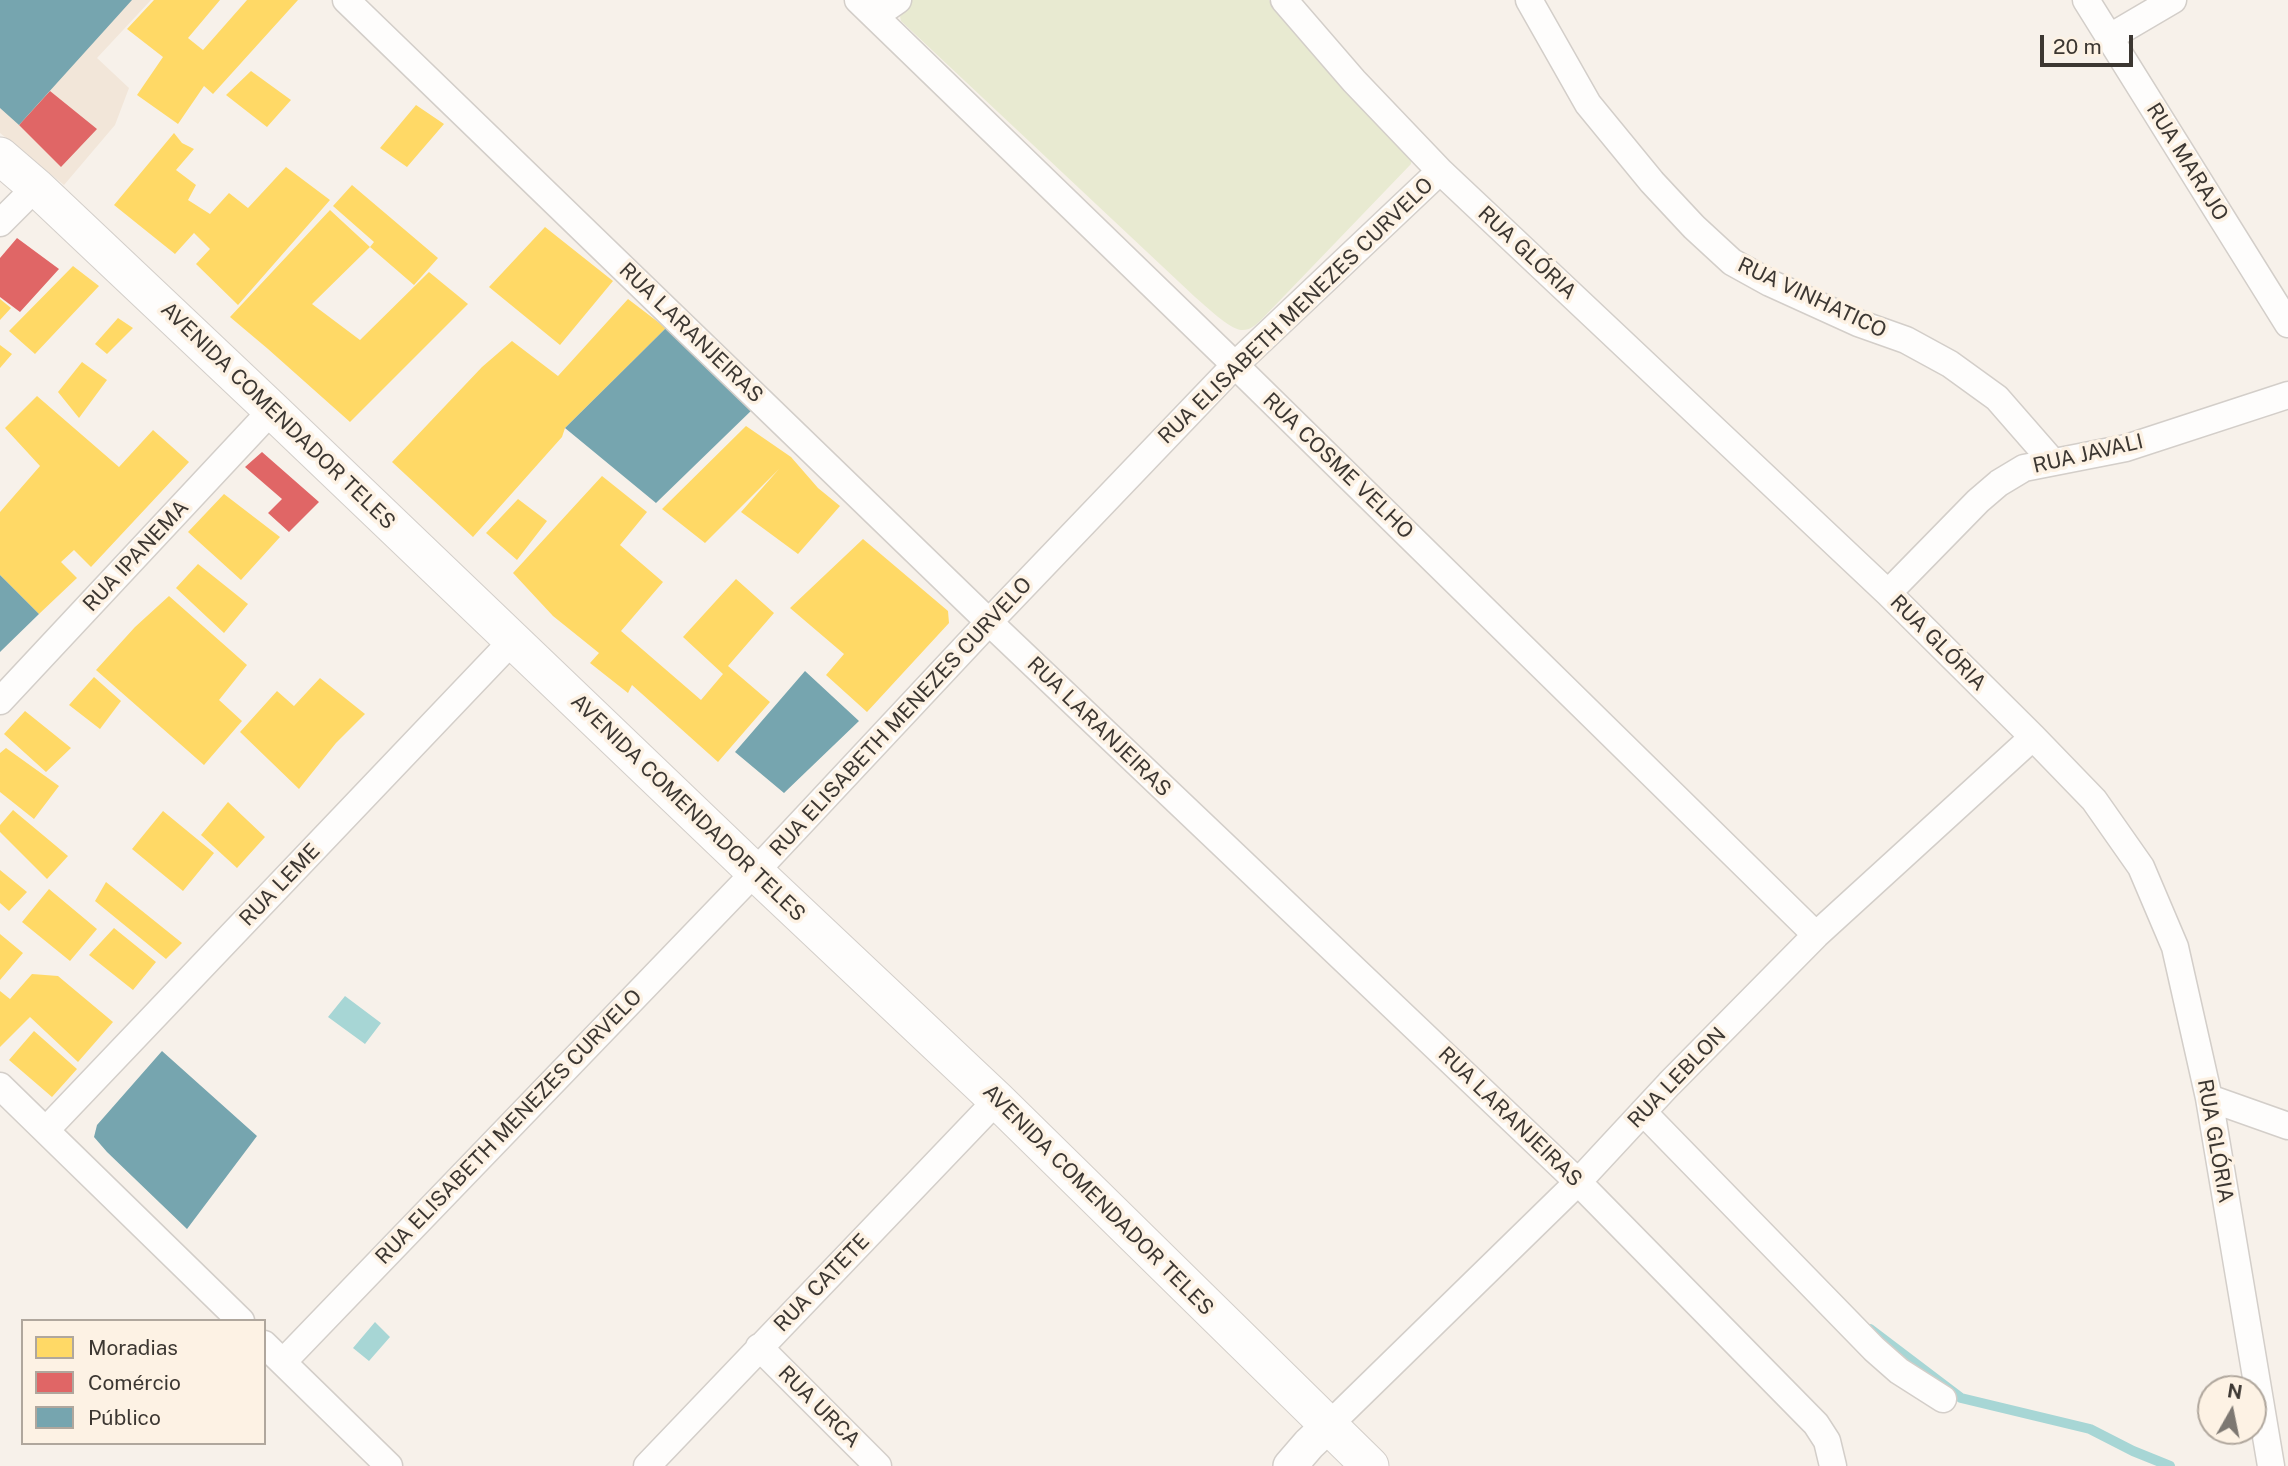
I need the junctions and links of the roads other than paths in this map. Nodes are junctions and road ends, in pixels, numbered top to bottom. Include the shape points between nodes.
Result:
1 (346, 0) edge
2 (898, 0) edge
3 (1284, 0) edge
4 (1530, 0) edge
5 (2086, 0) edge
6 (2173, 0) edge
7 (867, 8) edge
8 (2110, 37) junction
9 (0, 156) edge
10 (1440, 170) junction
11 (36, 187) junction
12 (0, 223) edge
13 (2288, 324) edge
14 (1235, 365) junction
15 (2288, 395) edge
16 (272, 410) junction
17 (2052, 461) junction
18 (1888, 593) junction
19 (989, 622) junction
20 (513, 640) junction
21 (0, 701) edge
22 (2033, 737) junction
23 (755, 872) junction
24 (1816, 935) junction
25 (0, 1086) edge
26 (2209, 1098) junction
27 (998, 1100) junction
28 (1655, 1100) junction
29 (2288, 1126) edge
30 (46, 1130) junction
31 (1578, 1182) junction
32 (239, 1319) edge
33 (759, 1347) junction
34 (274, 1353) edge
35 (1943, 1399) dead end
36 (1328, 1426) junction
37 (2275, 1453) edge
38 (389, 1466) edge
39 (647, 1466) edge
40 (878, 1466) edge
41 (1290, 1466) edge
42 (1370, 1466) edge
43 (1833, 1466) edge

1 - 19 street, RUA LARANJEIRAS
2 - 7 street
3 - 10 street, RUA GLÓRIA
4 - 17 street, RUA VINHATICO via 1588,104 1652,182 1732,262 1770,284 1906,340 1950,364 1997,398
5 - 8 street, RUA MARAJO
6 - 8 street
7 - 14 street, RUA COSME VELHO
8 - 13 street, RUA MARAJO
9 - 11 main road, AVENIDA COMENDADOR TELES
10 - 14 street, RUA ELISABETH MENEZES CURVELO
10 - 18 street, RUA GLÓRIA
11 - 12 street
11 - 16 main road, AVENIDA COMENDADOR TELES
14 - 19 street, RUA ELISABETH MENEZES CURVELO
14 - 24 street, RUA COSME VELHO
15 - 17 street, RUA JAVALI via 2126,448
16 - 20 main road, AVENIDA COMENDADOR TELES
16 - 21 street, RUA IPANEMA
17 - 18 street, RUA JAVALI via 2024,468 1999,483
18 - 22 street, RUA GLÓRIA
19 - 23 street, RUA ELISABETH MENEZES CURVELO
19 - 31 street, RUA LARANJEIRAS
20 - 23 main road, AVENIDA COMENDADOR TELES
20 - 30 street, RUA LEME
22 - 24 street, RUA LEBLON
22 - 26 street, RUA GLÓRIA via 2094,800 2141,867 2175,947
23 - 27 main road, AVENIDA COMENDADOR TELES
23 - 34 street, RUA ELISABETH MENEZES CURVELO
24 - 28 street, RUA LEBLON
25 - 30 street
26 - 29 street
26 - 37 street, RUA GLÓRIA
27 - 33 street, RUA CATETE
27 - 36 main road, AVENIDA COMENDADOR TELES
28 - 31 street, RUA LEBLON
28 - 35 street via 1874,1349
30 - 32 street
31 - 36 street, RUA LEBLON
31 - 43 street, RUA LARANJEIRAS via 1816,1424 1828,1441
33 - 39 street, RUA CATETE
33 - 40 street, RUA URCA
34 - 38 street
36 - 41 street
36 - 42 main road, AVENIDA COMENDADOR TELES

